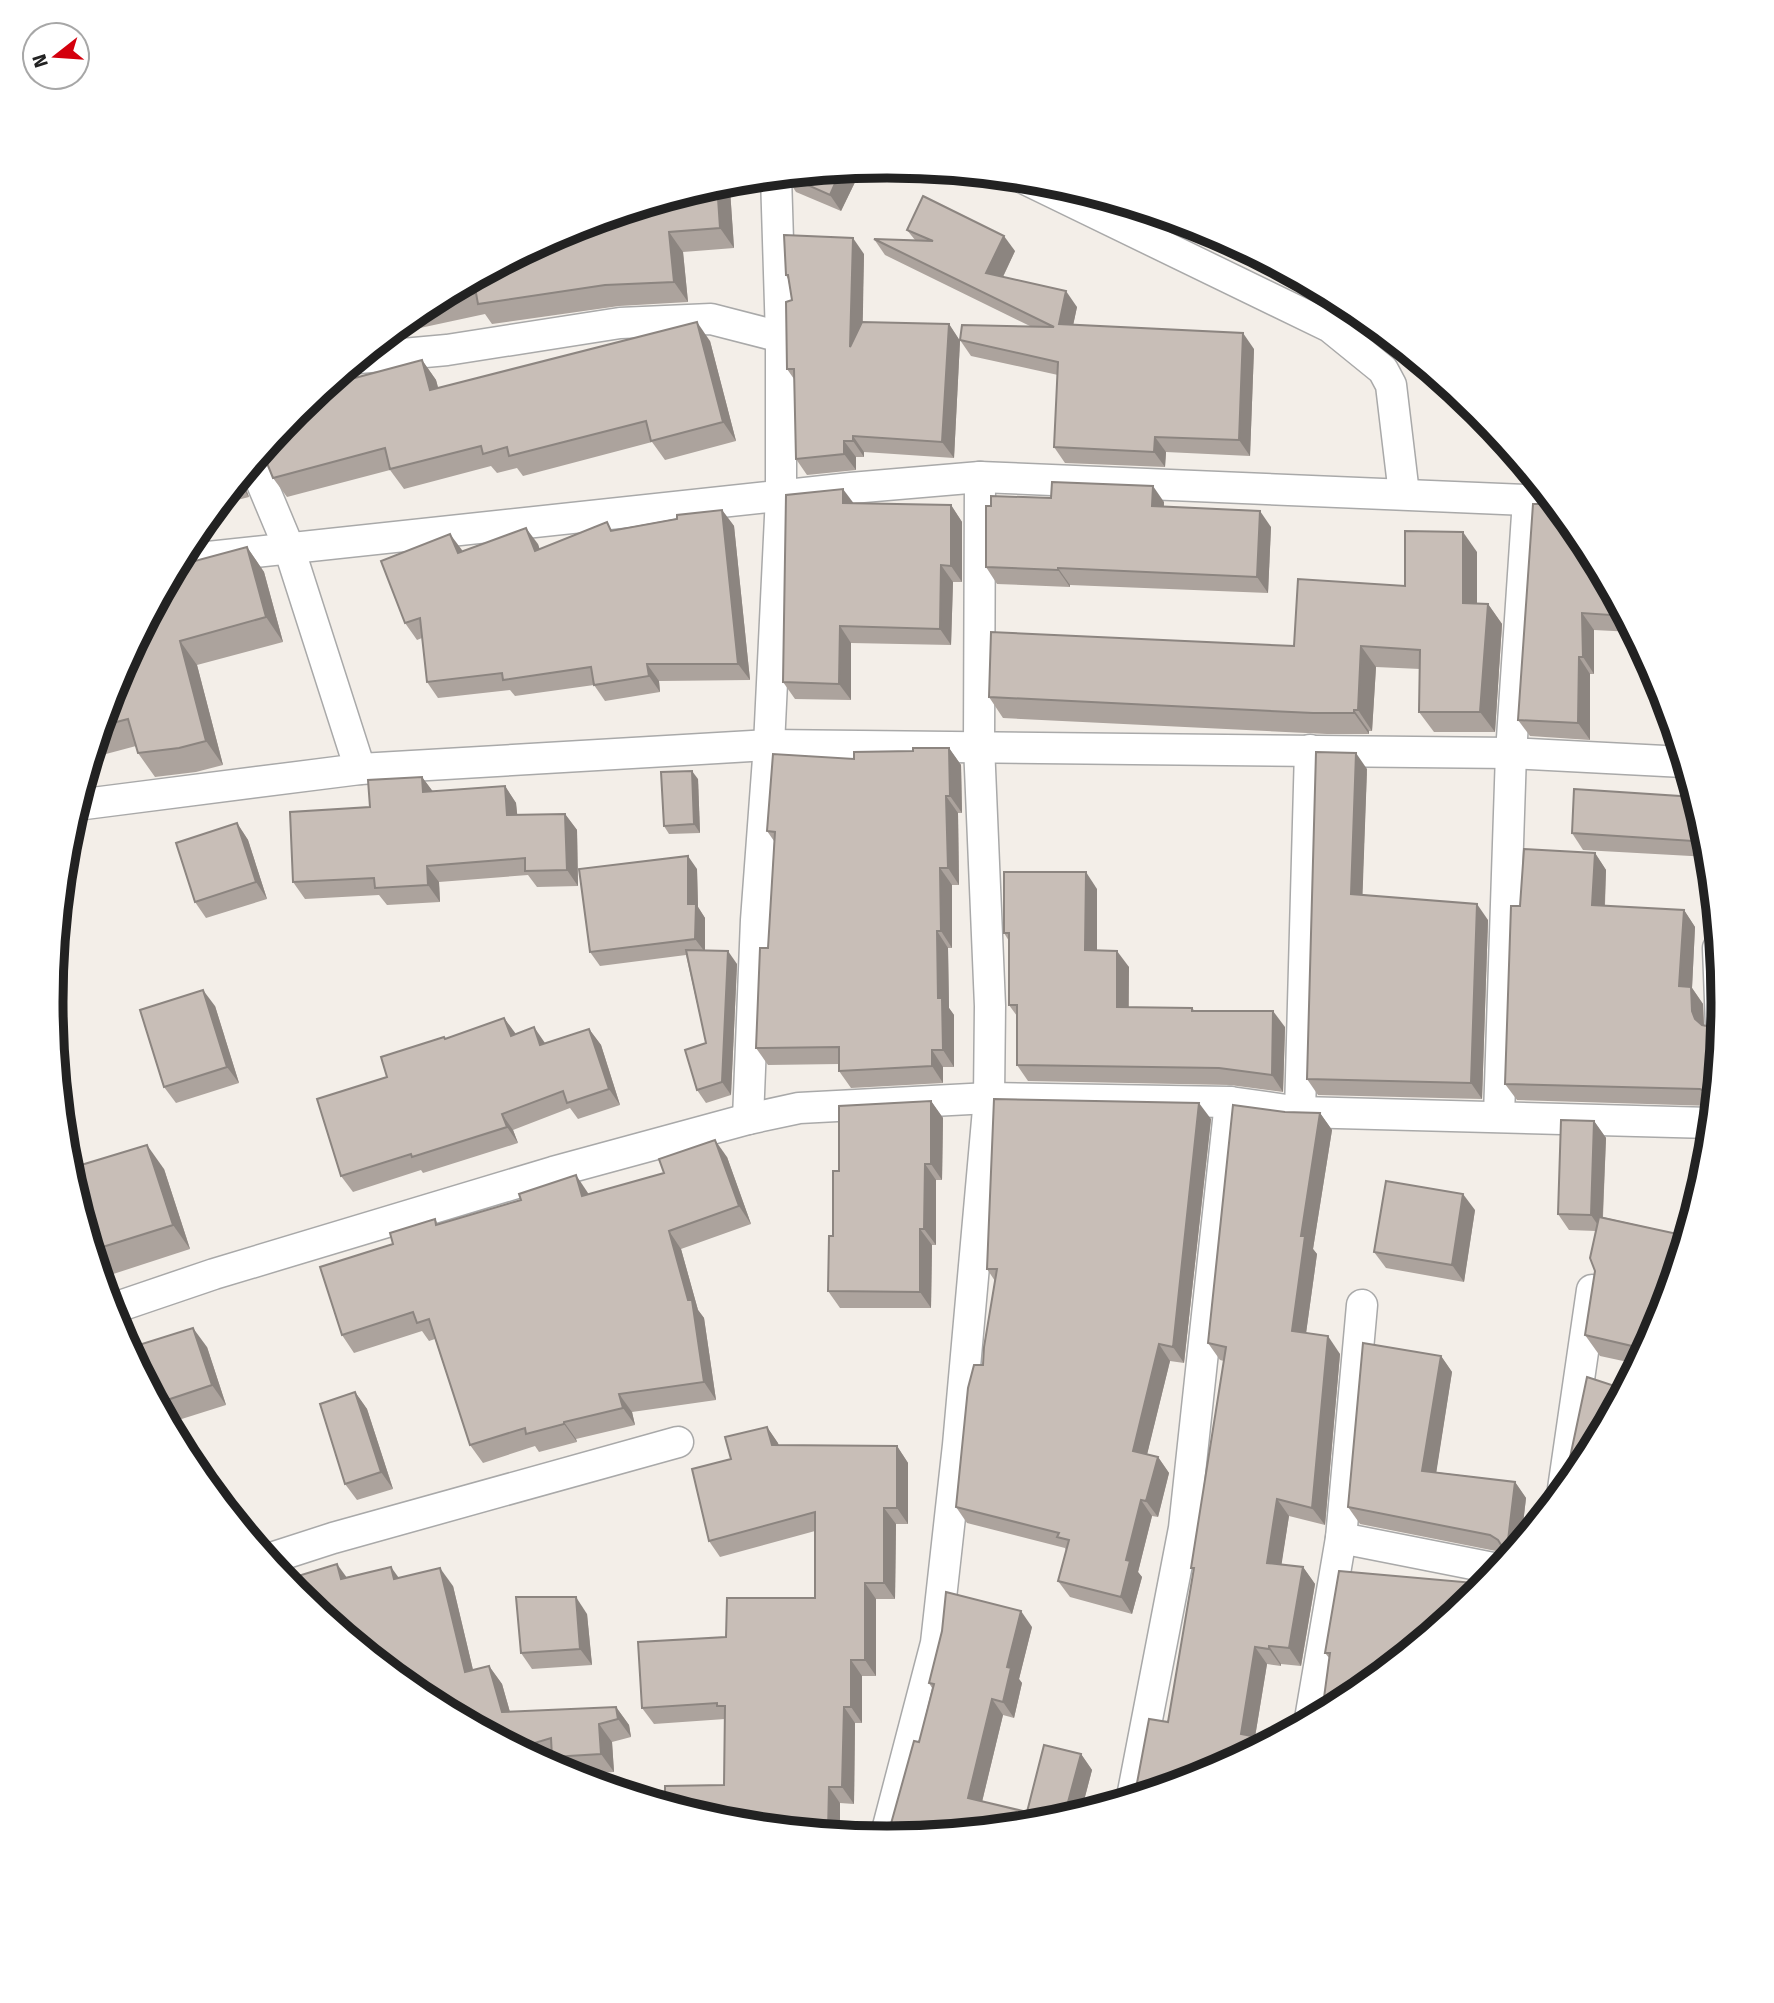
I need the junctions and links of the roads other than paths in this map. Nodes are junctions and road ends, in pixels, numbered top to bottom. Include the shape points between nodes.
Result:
1 (776, 185) edge
2 (1060, 196) edge
3 (781, 337) junction
4 (375, 357) edge
5 (257, 471) edge
6 (981, 477) junction
7 (1404, 494) junction
8 (781, 496) junction
9 (1541, 501) edge
10 (289, 548) junction
11 (193, 559) edge
12 (769, 745) junction
13 (979, 746) junction
14 (1310, 750) junction
15 (1511, 752) junction
16 (1675, 761) edge
17 (360, 769) junction
18 (87, 804) edge
19 (989, 1098) junction
20 (1230, 1102) junction
21 (1300, 1112) junction
22 (1499, 1116) junction
23 (748, 1119) junction
24 (1702, 1123) edge
25 (1592, 1290) edge
26 (122, 1305) edge
27 (1362, 1306) dead end
28 (678, 1442) dead end
29 (1566, 1467) edge
30 (1341, 1538) junction
31 (277, 1556) edge
32 (1486, 1567) edge
33 (1312, 1707) edge
34 (1134, 1787) edge
35 (888, 1826) edge

1 - 3 street
2 - 7 street via 1330,327 1384,370 1391,385
3 - 4 street via 711,319 620,323
3 - 8 street
5 - 10 street
6 - 7 street
6 - 8 street
6 - 13 street
7 - 9 street
8 - 10 street
8 - 12 street
9 - 15 street
10 - 11 street
10 - 17 street
12 - 13 street
12 - 17 street
12 - 23 street
13 - 14 street
13 - 19 street via 990,1006
14 - 15 street
14 - 21 street
15 - 16 street
15 - 22 street
17 - 18 street
19 - 20 street
19 - 23 street via 799,1108
19 - 35 street via 936,1643
20 - 21 street
20 - 34 street via 1184,1528
21 - 22 street
22 - 24 street
23 - 26 street via 553,1172
25 - 29 street
27 - 30 street
28 - 31 street
30 - 32 street
30 - 33 street

